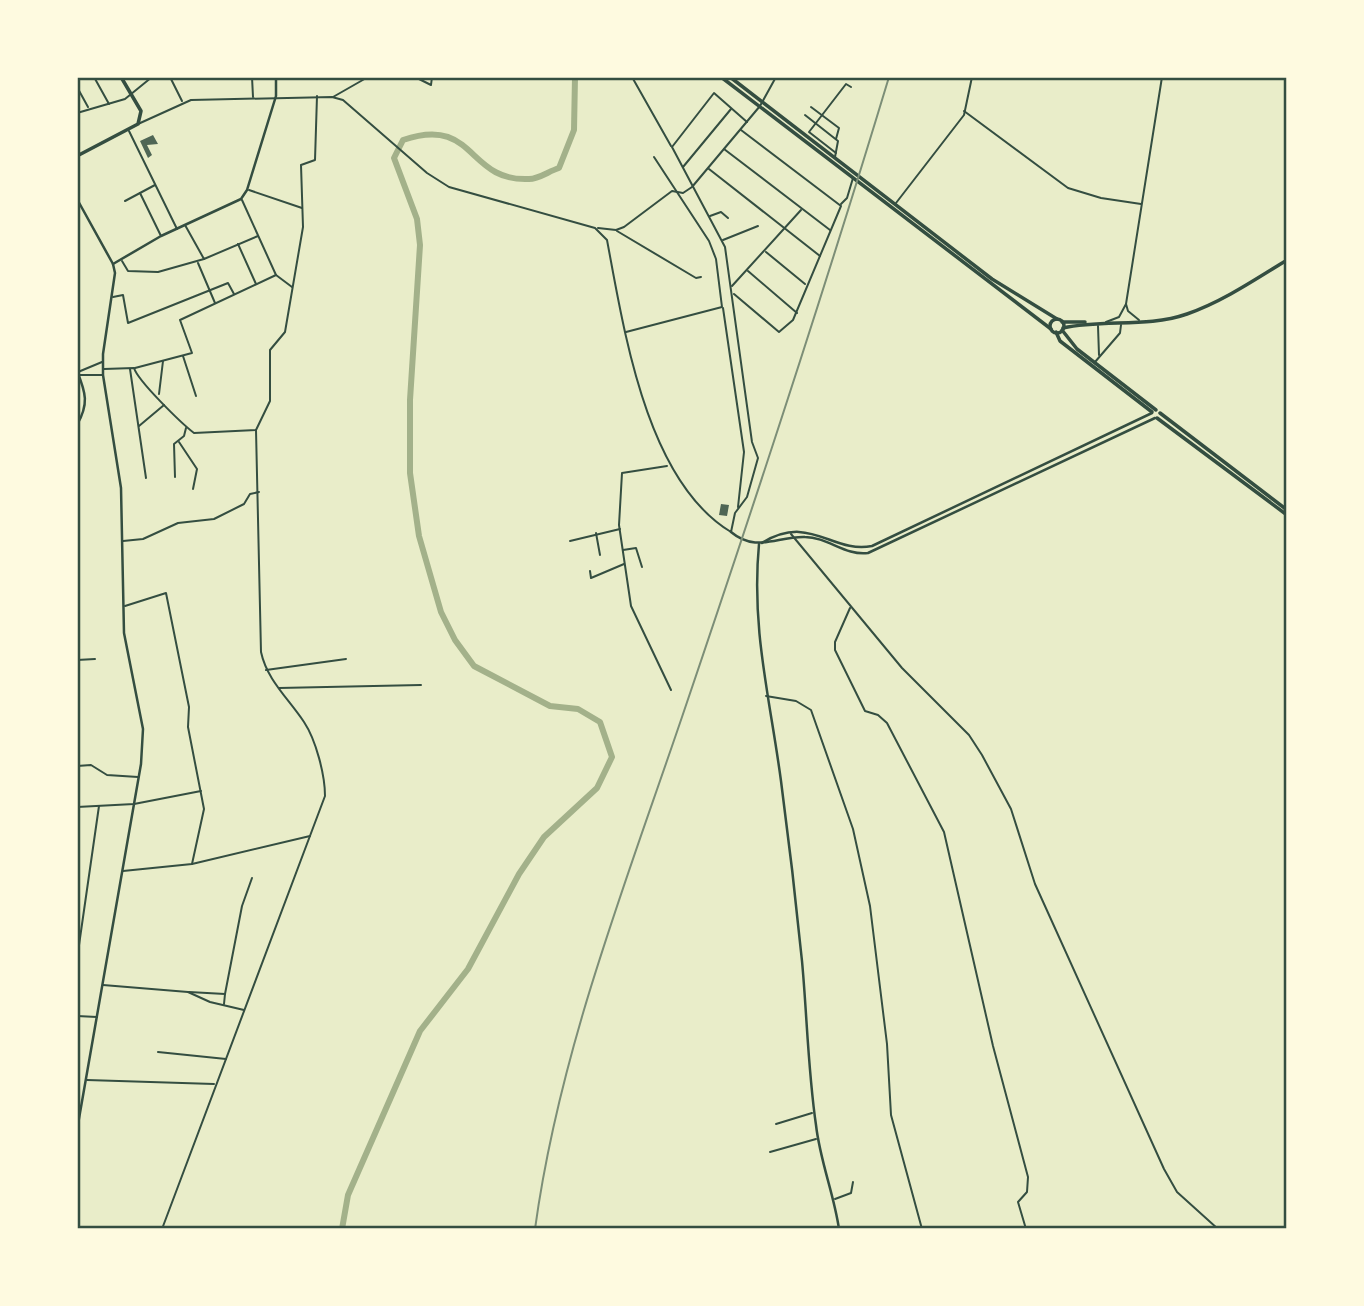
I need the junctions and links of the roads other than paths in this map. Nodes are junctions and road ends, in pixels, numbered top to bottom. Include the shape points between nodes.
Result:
1 (94, 77) edge
2 (121, 77) edge
3 (145, 77) edge
4 (152, 77) edge
5 (170, 77) edge
6 (252, 77) edge
7 (276, 77) edge
8 (368, 77) edge
9 (415, 77) edge
10 (432, 77) edge
11 (632, 77) edge
12 (721, 77) edge
13 (730, 77) edge
14 (776, 77) edge
15 (972, 77) edge
16 (1162, 77) edge
17 (147, 82) junction
18 (77, 87) edge
19 (850, 87) dead end
20 (131, 95) junction
21 (276, 96) junction
22 (317, 96) junction
23 (332, 97) junction
24 (253, 98) junction
25 (182, 102) junction
26 (109, 104) junction
27 (761, 104) junction
28 (811, 107) dead end
29 (731, 108) junction
30 (89, 109) junction
31 (964, 111) junction
32 (77, 113) edge
33 (822, 115) junction
34 (805, 116) dead end
35 (747, 122) junction
36 (815, 123) junction
37 (138, 124) junction
38 (128, 130) junction
39 (741, 130) junction
40 (836, 140) junction
41 (672, 147) junction
42 (723, 148) junction
43 (835, 155) junction
44 (77, 156) edge
45 (654, 157) dead end
46 (681, 168) junction
47 (708, 169) junction
48 (853, 177) junction
49 (155, 184) junction
50 (692, 188) junction
51 (247, 190) junction
52 (678, 191) junction
53 (140, 193) junction
54 (241, 199) junction
55 (77, 200) edge
56 (125, 201) dead end
57 (895, 204) junction
58 (840, 205) junction
59 (1142, 205) junction
60 (802, 209) junction
61 (304, 210) junction
62 (709, 216) junction
63 (728, 218) dead end
64 (185, 225) junction
65 (758, 226) dead end
66 (595, 228) junction
67 (177, 229) junction
68 (785, 229) junction
69 (616, 230) junction
70 (830, 230) junction
71 (259, 235) junction
72 (161, 236) junction
73 (722, 241) junction
74 (238, 244) junction
75 (765, 251) junction
76 (821, 256) junction
77 (121, 260) junction
78 (204, 260) junction
79 (1287, 260) edge
80 (198, 262) junction
81 (113, 264) junction
82 (747, 270) junction
83 (276, 275) junction
84 (701, 277) dead end
85 (256, 285) junction
86 (806, 285) junction
87 (732, 286) junction
88 (292, 287) junction
89 (210, 291) junction
90 (732, 292) junction
91 (234, 295) junction
92 (113, 297) junction
93 (215, 304) junction
94 (1126, 304) junction
95 (722, 307) junction
96 (797, 313) junction
97 (1056, 319) junction
98 (1062, 322) junction
99 (1142, 322) junction
100 (1098, 323) junction
101 (1105, 323) junction
102 (1122, 323) junction
103 (1051, 329) junction
104 (1062, 329) junction
105 (625, 332) junction
106 (1056, 332) junction
107 (183, 355) junction
108 (1099, 356) junction
109 (163, 360) junction
110 (103, 362) junction
111 (1093, 364) junction
112 (132, 368) junction
113 (103, 369) junction
114 (78, 373) edge
115 (103, 375) junction
116 (158, 396) junction
117 (196, 396) dead end
118 (165, 404) junction
119 (1155, 412) junction
120 (1156, 418) junction
121 (77, 425) edge
122 (138, 426) junction
123 (186, 427) junction
124 (256, 429) junction
125 (178, 441) junction
126 (669, 466) junction
127 (175, 477) dead end
128 (146, 478) dead end
129 (193, 489) dead end
130 (259, 492) junction
131 (738, 509) junction
132 (1287, 512) edge
133 (620, 529) junction
134 (731, 532) junction
135 (596, 533) junction
136 (791, 533) junction
137 (793, 538) junction
138 (123, 541) junction
139 (570, 541) dead end
140 (760, 543) junction
141 (622, 550) junction
142 (600, 555) dead end
143 (625, 564) junction
144 (642, 567) dead end
145 (590, 571) dead end
146 (124, 607) junction
147 (850, 607) junction
148 (94, 659) dead end
149 (346, 659) dead end
150 (77, 660) edge
151 (265, 670) junction
152 (421, 685) dead end
153 (279, 688) junction
154 (671, 690) dead end
155 (766, 696) junction
156 (77, 766) edge
157 (139, 777) junction
158 (202, 790) junction
159 (134, 804) junction
160 (99, 806) junction
161 (77, 807) edge
162 (310, 836) junction
163 (192, 864) junction
164 (122, 871) junction
165 (252, 878) dead end
166 (78, 945) edge
167 (77, 960) edge
168 (102, 984) junction
169 (188, 992) junction
170 (212, 993) junction
171 (225, 994) junction
172 (210, 1002) junction
173 (223, 1005) junction
174 (244, 1010) junction
175 (77, 1016) edge
176 (97, 1017) junction
177 (158, 1052) dead end
178 (226, 1059) junction
179 (86, 1080) junction
180 (216, 1084) junction
181 (79, 1104) edge
182 (814, 1112) junction
183 (776, 1124) dead end
184 (77, 1130) edge
185 (817, 1138) junction
186 (770, 1152) dead end
187 (853, 1182) dead end
188 (834, 1199) junction
189 (162, 1229) edge
190 (839, 1229) edge
191 (922, 1229) edge
192 (1026, 1229) edge
193 (1218, 1229) edge

1 - 26 street
2 - 20 main road
3 - 17 street
4 - 17 street
5 - 25 street
6 - 24 street
7 - 21 street
8 - 23 street
9 - 10 street via 432,85
11 - 41 street
12 - 27 main road
13 - 27 main road
14 - 27 street
15 - 31 street
16 - 59 street
17 - 20 street
18 - 30 street
19 - 33 street via 846,84
20 - 26 street
20 - 37 main road via 141,111
21 - 22 street
21 - 24 street
21 - 51 street
22 - 23 street
22 - 61 street via 315,160 301,165
23 - 66 street via 342,100 427,173 466,194
24 - 25 street
25 - 37 street
26 - 30 street
27 - 35 street
27 - 43 main road
27 - 48 main road
28 - 33 street
29 - 35 street
29 - 41 street via 714,93
29 - 46 street
30 - 32 street
31 - 57 street
31 - 59 street via 1068,188
33 - 36 street
33 - 40 street via 839,128
34 - 36 street
35 - 39 street
36 - 40 street
36 - 43 street via 809,132
37 - 38 main road
38 - 44 main road
38 - 49 street
39 - 42 street
39 - 58 street
40 - 43 street
41 - 46 street
42 - 47 street
42 - 60 street
43 - 57 main road
45 - 52 street
46 - 50 street
47 - 50 street
47 - 68 street
48 - 58 street
48 - 103 main road
49 - 53 street
49 - 67 street
50 - 52 street
50 - 62 street
51 - 54 street
51 - 61 street via 299,204
52 - 69 street
52 - 95 street via 716,259
53 - 56 street
53 - 72 street
54 - 64 street
54 - 71 street
55 - 81 street
57 - 97 main road via 992,279
58 - 70 street
59 - 94 street
60 - 68 street
60 - 70 street
61 - 88 street
62 - 63 street via 721,212
62 - 73 street
64 - 67 street
64 - 78 street
65 - 73 street
66 - 69 street
66 - 105 street via 607,240
67 - 72 street
68 - 75 street
68 - 76 street
69 - 84 street
70 - 76 street
71 - 74 street
71 - 83 street
72 - 77 street
73 - 87 street
74 - 78 street
74 - 85 street
75 - 82 street
75 - 86 street
76 - 86 street
77 - 80 street via 128,271 158,272 181,268 195,259
77 - 81 street
78 - 80 street
79 - 99 main road via 1187,314
80 - 89 street
81 - 92 street
82 - 87 street
82 - 96 street
83 - 85 street
83 - 88 street
85 - 91 street
86 - 96 street
87 - 90 street
88 - 124 street via 285,332 270,351 270,401
89 - 91 street via 228,283
89 - 92 street via 128,323 123,295
89 - 93 street
90 - 96 street via 779,331
90 - 131 street via 758,458 747,497
91 - 93 street
92 - 110 street
93 - 107 street via 180,320 192,353
94 - 99 street
94 - 101 street via 1119,317
95 - 105 street
95 - 131 street via 744,452
97 - 98 main road
97 - 103 main road
98 - 100 main road
98 - 104 main road
99 - 102 main road
100 - 101 main road
100 - 104 main road
100 - 108 street
101 - 102 main road
102 - 108 street via 1120,333
103 - 106 main road
104 - 106 main road
104 - 111 main road
105 - 126 street
106 - 111 main road via 1060,341
107 - 109 street
107 - 117 street
108 - 111 street
109 - 112 street
109 - 116 street
110 - 113 street
110 - 114 street
111 - 119 main road
112 - 113 street
112 - 116 street via 138,381
112 - 122 street
113 - 115 street
114 - 115 street
114 - 121 street via 86,410
115 - 138 street via 121,488
116 - 118 street
118 - 122 street
118 - 123 street
119 - 120 main road
119 - 132 main road
119 - 136 street via 873,546 852,546 810,532
120 - 132 main road
120 - 137 street via 873,551 854,553 814,538
122 - 128 street
123 - 124 street via 204,434
123 - 125 street
124 - 130 street
125 - 127 street
125 - 129 street via 197,469
126 - 133 street via 622,473
126 - 134 street
130 - 138 street via 214,519 178,523
130 - 151 street via 260,631
131 - 134 street
133 - 135 street
133 - 141 street
134 - 140 street via 744,541
135 - 139 street
135 - 142 street
136 - 137 street
136 - 140 street
137 - 140 street
137 - 147 street
138 - 146 street
140 - 155 street via 755,602
141 - 143 street
141 - 144 street via 636,548
143 - 145 street via 591,578
143 - 154 street via 631,606
146 - 157 street via 127,655 143,729
146 - 158 street via 166,593
147 - 192 street via 835,642 837,655 865,711 887,723 944,832 1028,1177 1027,1192 1018,1202
147 - 193 street via 923,690 970,735 982,755 1011,809 1035,884 1164,1169 1177,1192
148 - 150 street
149 - 151 street
151 - 153 street
152 - 153 street
153 - 162 street via 306,725 325,783 325,796
155 - 182 street via 802,960
155 - 191 street via 796,701 816,717 853,829 871,913 891,1115
156 - 157 street via 91,765 107,775
157 - 159 street
158 - 159 street
158 - 163 street via 204,808
159 - 160 street
159 - 164 street
160 - 161 street
160 - 166 street
162 - 163 street
162 - 174 street
163 - 164 street
164 - 168 street
165 - 171 street
166 - 167 street
168 - 169 street
168 - 176 street
169 - 170 street
169 - 172 street
170 - 171 street
170 - 172 street
171 - 173 street
172 - 173 street
173 - 174 street
174 - 178 street
175 - 176 street
176 - 179 street
177 - 178 street
178 - 180 street
179 - 180 street
179 - 181 street
180 - 189 street
181 - 184 street
182 - 183 street
182 - 185 street
185 - 186 street
185 - 188 street
187 - 188 street via 851,1193
188 - 190 street

